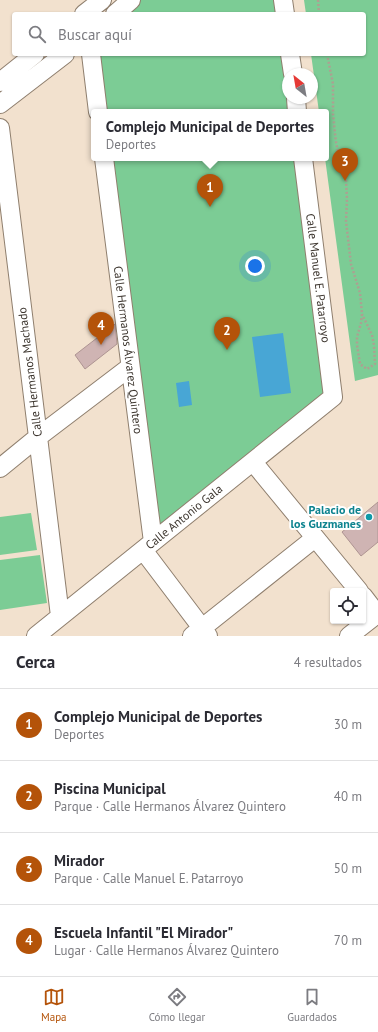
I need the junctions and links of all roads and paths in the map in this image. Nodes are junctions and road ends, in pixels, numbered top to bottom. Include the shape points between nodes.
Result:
1 (102, 0) edge
2 (131, 0) edge
3 (283, 0) edge
4 (318, 0) edge
5 (85, 10) edge
6 (117, 12) edge
7 (285, 12) edge
8 (319, 12) edge
9 (32, 56) edge
10 (62, 56) edge
11 (91, 56) edge
12 (290, 56) edge
13 (327, 56) edge
14 (292, 68) edge
15 (0, 82) edge
16 (0, 104) edge
17 (98, 109) edge
18 (0, 128) edge
19 (104, 161) edge
20 (303, 161) edge
21 (362, 314) junction
22 (130, 367) junction
23 (333, 397) joint
24 (38, 437) junction
25 (253, 462) junction
26 (0, 468) edge
27 (315, 538) junction
28 (148, 546) junction
29 (357, 588) edge
30 (366, 600) edge
31 (60, 616) junction
32 (366, 623) edge
33 (364, 624) edge
34 (201, 633) edge
35 (36, 636) edge
36 (349, 636) edge

1 - 5 street
2 - 6 street
3 - 7 street
4 - 8 path
9 - 15 street
10 - 16 street
11 - 17 street
12 - 14 street
13 - 21 path via 333,84 336,142 346,180 346,221 351,264 360,293
18 - 24 street, Calle Hermanos Machado
19 - 22 street, Calle Hermanos Álvarez Quintero
20 - 23 street, Calle Manuel E. Patarroyo
21 - 21 path via 357,345 360,364 368,369 375,364 374,345
22 - 24 street
22 - 28 street, Calle Hermanos Álvarez Quintero
23 - 25 street, Calle Antonio Gala
24 - 26 street
24 - 31 street, Calle Hermanos Machado
25 - 27 street
25 - 28 street, Calle Antonio Gala
27 - 29 street
27 - 34 street
28 - 31 street, Calle Antonio Gala
28 - 34 street
30 - 32 street via 377,614
31 - 35 street, Calle Antonio Gala
33 - 36 street

